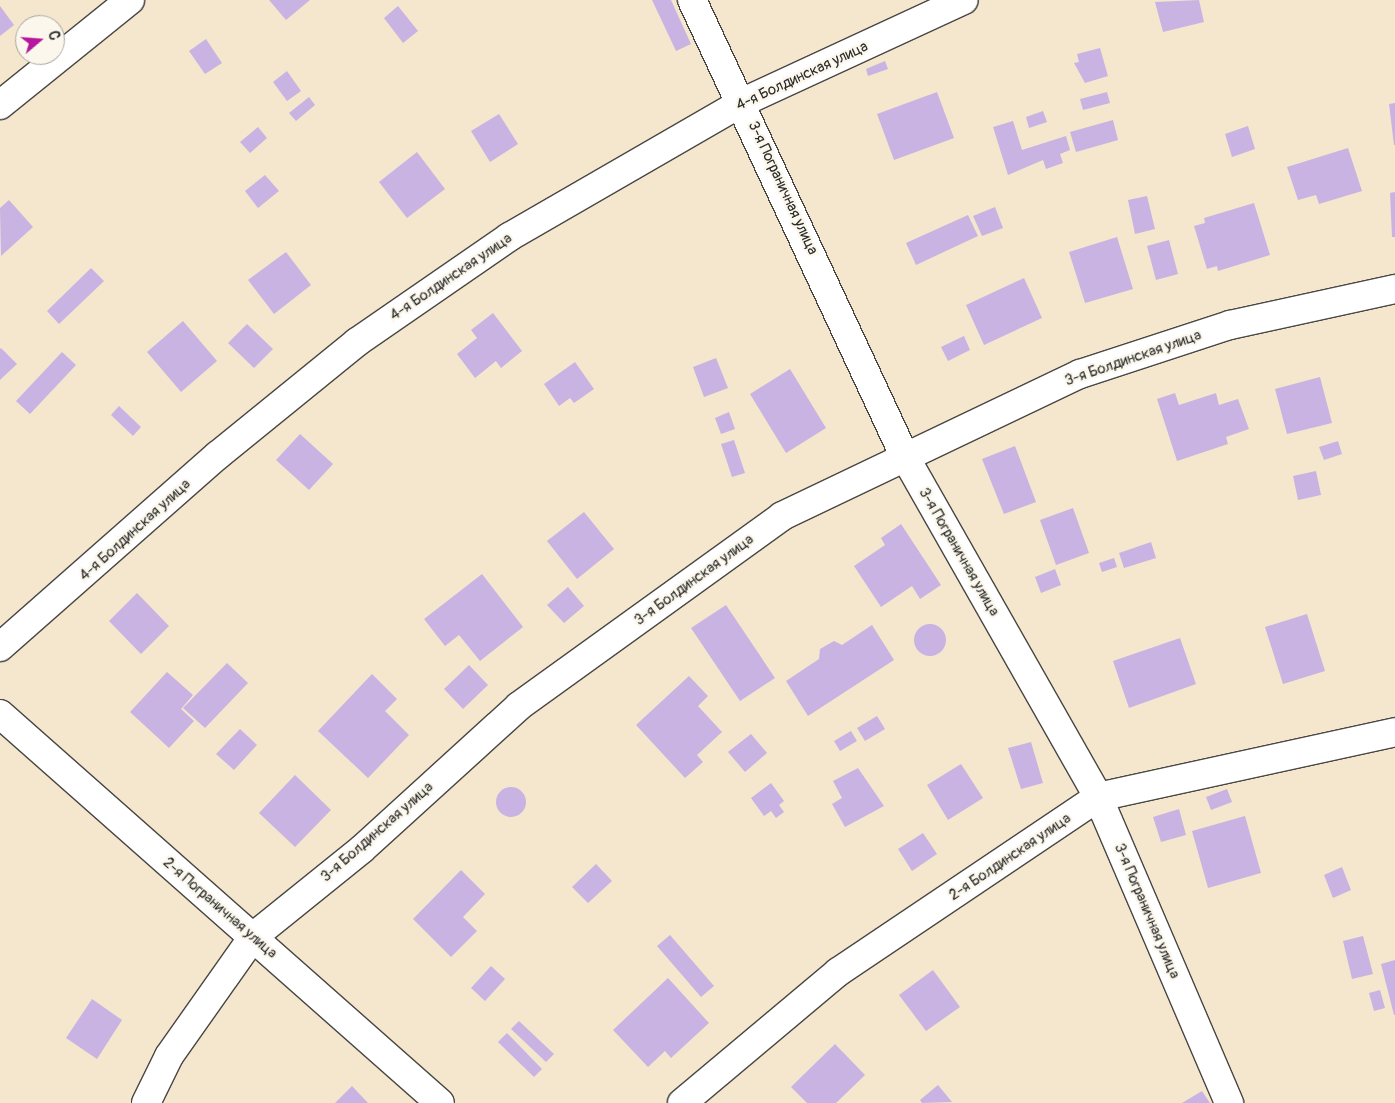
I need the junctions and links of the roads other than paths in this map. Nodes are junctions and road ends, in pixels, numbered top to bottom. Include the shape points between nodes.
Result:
1 (130, 0) edge
2 (692, 0) edge
3 (964, 0) edge
4 (743, 102) junction
5 (0, 105) edge
6 (1395, 289) edge
7 (904, 455) junction
8 (0, 647) edge
9 (0, 714) edge
10 (1395, 732) edge
11 (1098, 797) junction
12 (253, 937) junction
13 (146, 1103) edge
14 (440, 1103) edge
15 (682, 1103) edge
16 (1230, 1103) edge

1 - 5 street
2 - 4 street, 3-я Пограничная улица
3 - 4 street, 4-я Болдинская улица
4 - 7 street, 3-я Пограничная улица
4 - 8 street, 4-я Болдинская улица via 509,237 356,342 218,455
6 - 7 street, 3-я Болдинская улица via 1230,325 1080,374
7 - 11 street, 3-я Пограничная улица
7 - 12 street, 3-я Болдинская улица via 782,516 519,706 362,849
9 - 12 street, 2-я Пограничная улица
10 - 11 street, 2-я Болдинская улица
11 - 15 street, 2-я Болдинская улица via 838,972
11 - 16 street, 3-я Пограничная улица
12 - 13 street, 3-я Болдинская улица via 169,1056
12 - 14 street, 2-я Пограничная улица

